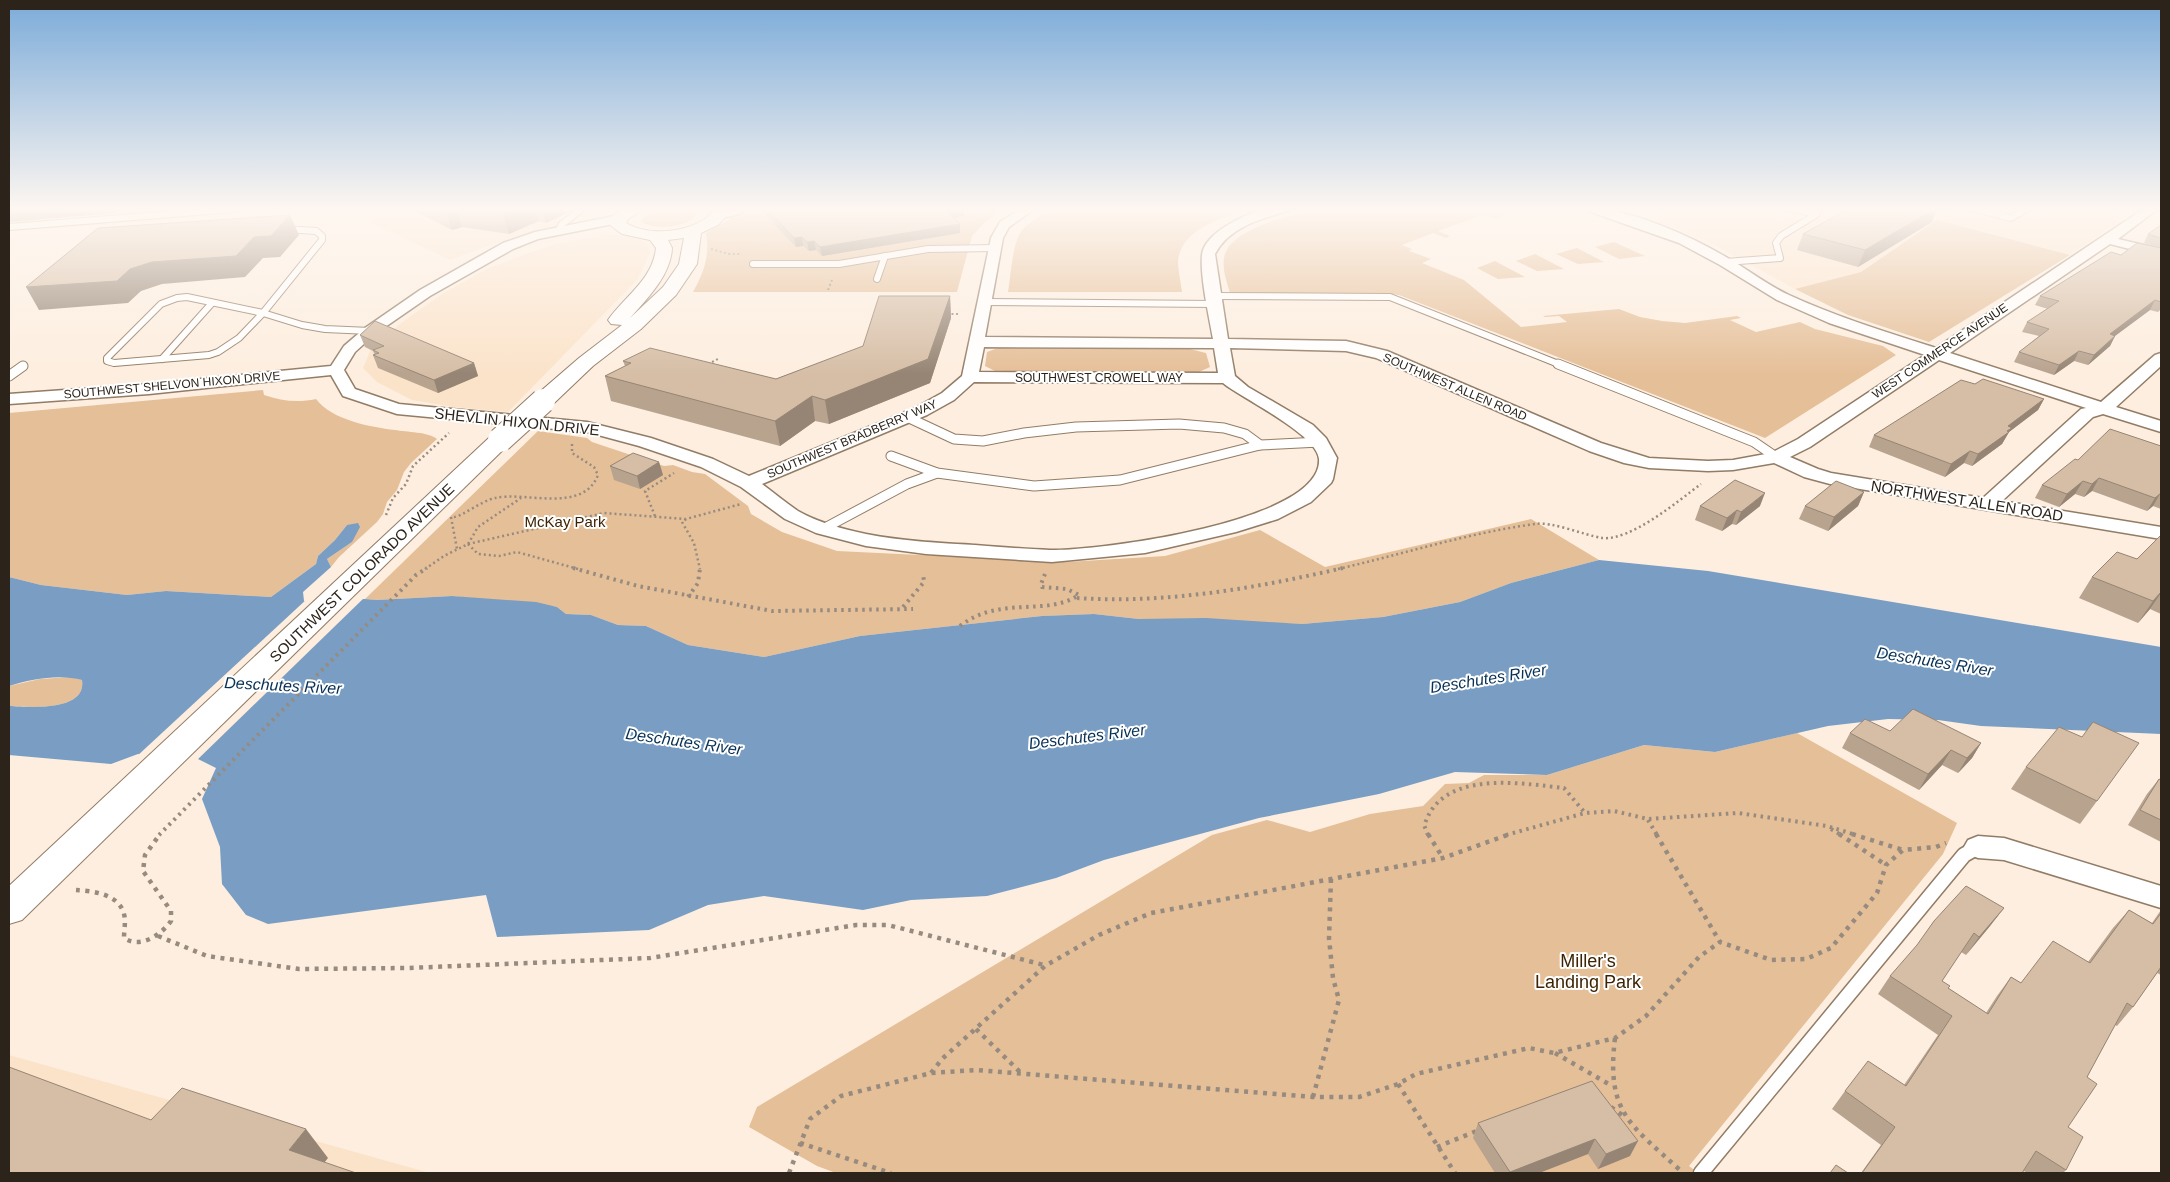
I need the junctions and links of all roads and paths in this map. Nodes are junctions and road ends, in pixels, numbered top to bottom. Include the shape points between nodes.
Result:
1 (303, 263) edge
2 (478, 263) edge
3 (659, 263) edge
4 (688, 263) edge
5 (844, 263) edge
6 (883, 263) edge
7 (992, 263) edge
8 (1209, 263) edge
9 (1727, 263) edge
10 (2073, 263) edge
11 (753, 264) dead end
12 (877, 279) dead end
13 (1213, 300) junction
14 (985, 302) junction
15 (212, 303) junction
16 (263, 313) junction
17 (940, 314) edge
18 (958, 314) dead end
19 (370, 331) junction
20 (977, 342) junction
21 (1221, 343) junction
22 (1936, 354) junction
23 (2161, 358) edge
24 (162, 359) junction
25 (718, 359) dead end
26 (586, 362) junction
27 (23, 366) dead end
28 (704, 367) edge
29 (336, 370) junction
30 (9, 376) edge
31 (970, 377) junction
32 (1227, 378) junction
33 (9, 399) edge
34 (2104, 408) junction
35 (907, 417) junction
36 (2161, 426) edge
37 (587, 427) junction
38 (453, 429) dead end
39 (1320, 442) junction
40 (1260, 445) junction
41 (891, 456) dead end
42 (1776, 457) junction
43 (1708, 466) junction
44 (677, 471) dead end
45 (937, 473) junction
46 (755, 489) junction
47 (520, 498) junction
48 (1987, 504) junction
49 (423, 514) junction
50 (451, 516) junction
51 (655, 516) junction
52 (686, 519) junction
53 (381, 521) dead end
54 (823, 529) junction
55 (2161, 533) edge
56 (468, 544) junction
57 (457, 549) junction
58 (1052, 556) junction
59 (922, 574) dead end
60 (688, 597) junction
61 (1077, 598) junction
62 (903, 608) junction
63 (914, 609) dead end
64 (960, 626) dead end
65 (1585, 813) junction
66 (1648, 819) junction
67 (1827, 826) junction
68 (1966, 843) junction
69 (1903, 850) junction
70 (1443, 858) junction
71 (1886, 865) junction
72 (1331, 878) junction
73 (76, 890) dead end
74 (2161, 897) edge
75 (9, 909) edge
76 (158, 936) junction
77 (1720, 942) junction
78 (1045, 966) junction
79 (976, 1029) junction
80 (1615, 1038) junction
81 (1554, 1052) junction
82 (930, 1073) junction
83 (1022, 1074) junction
84 (1398, 1084) junction
85 (1613, 1086) junction
86 (1313, 1097) junction
87 (1604, 1102) edge
88 (1624, 1117) junction
89 (1483, 1128) edge
90 (800, 1143) junction
91 (1438, 1147) junction
92 (789, 1173) edge
93 (891, 1173) edge
94 (1455, 1173) edge
95 (1683, 1173) edge
96 (1701, 1173) edge

1 - 16 lane
2 - 19 street via 425,293
3 - 26 main road, SOUTHWEST COLORADO AVENUE via 637,300 612,326
4 - 26 main road, SOUTHWEST COLORADO AVENUE via 670,291 634,325
5 - 11 lane
6 - 12 lane
7 - 14 street
8 - 13 street
9 - 22 street via 1806,309
10 - 22 street, WEST COMMERCE AVENUE
13 - 14 lane
13 - 21 street
13 - 42 lane via 1377,296 1398,299 1754,442
14 - 20 street
15 - 16 lane
15 - 24 lane
15 - 24 lane via 187,297 161,304 107,358 107,362
16 - 19 lane via 325,329
16 - 24 lane via 222,352
17 - 18 path
19 - 29 street via 349,349
20 - 21 street, SOUTHWEST ALLEN ROAD
20 - 31 street
21 - 32 street
21 - 43 street, SOUTHWEST ALLEN ROAD via 1346,346 1381,354 1595,447 1630,459
22 - 34 street
22 - 42 street, WEST COMMERCE AVENUE via 1804,443
23 - 34 street
25 - 28 path
26 - 49 main road, SOUTHWEST COLORADO AVENUE, bridge
27 - 30 lane
29 - 33 street, SOUTHWEST SHELVON HIXON DRIVE
29 - 37 street, SHEVLIN HIXON DRIVE via 349,392 397,409
31 - 32 street, SOUTHWEST CROWELL WAY
31 - 35 street, SOUTHWEST BRADBERRY WAY via 942,401
32 - 39 street via 1307,429
34 - 36 street
34 - 48 street via 2088,414
35 - 40 lane via 954,439 983,441 1076,428 1179,424 1224,428 1245,434
35 - 46 street, SOUTHWEST BRADBERRY WAY
37 - 46 street, SHEVLIN HIXON DRIVE via 698,460
37 - 47 path via 571,445 572,453 594,467 598,475 596,482 588,489 558,500
38 - 53 path via 413,466 406,484 393,498
39 - 40 lane
39 - 58 street, SHEVLIN HIXON DRIVE via 1328,458 1324,479 1304,498 1271,515 1146,547
40 - 45 lane via 1120,480 1034,486
41 - 45 lane
42 - 43 street, SOUTHWEST ALLEN ROAD
42 - 48 street, NORTHWEST ALLEN ROAD via 1830,478
43 - 61 path via 1710,477 1650,522 1604,538 1538,523 1465,536 1390,557 1222,592 1148,599
44 - 51 path via 645,491
45 - 54 lane via 907,484
46 - 52 path via 736,506
46 - 54 street, SHEVLIN HIXON DRIVE via 792,515
47 - 50 path via 484,501 457,517
47 - 56 path via 506,510 478,525
48 - 55 street, NORTHWEST ALLEN ROAD
49 - 50 path
49 - 75 main road, SOUTHWEST COLORADO AVENUE
50 - 57 path
51 - 52 path
51 - 56 path via 604,513
52 - 60 path via 682,522 695,541 699,575 698,583
54 - 58 street, SHEVLIN HIXON DRIVE via 866,540 926,548
56 - 57 path
56 - 60 path via 478,554 499,556 517,552
57 - 76 path via 416,575 158,835 145,855 143,871 171,911 171,921
58 - 61 path via 1041,584 1046,588 1076,591
59 - 62 path via 924,582
60 - 62 path via 772,612
61 - 64 path via 984,612
62 - 63 path
65 - 66 path via 1614,811
65 - 70 path via 1518,831
65 - 70 path via 1564,788 1489,782 1445,794 1434,804 1424,825
66 - 67 path via 1738,813
66 - 77 path
67 - 69 path
67 - 71 path
68 - 69 path
68 - 74 street via 2004,849
68 - 96 lane via 1964,855
69 - 71 path
70 - 72 path
71 - 77 path via 1877,893 1831,948 1806,959 1789,961 1771,960
72 - 78 path via 1151,913 1099,935
72 - 86 path via 1329,938 1339,1000
73 - 76 path via 104,896 120,906 127,940 135,943
76 - 78 path via 207,956 298,969 408,968 650,958 856,925 888,925
77 - 80 path via 1699,957 1646,1016
78 - 79 path
79 - 82 path
79 - 83 path
80 - 81 path
80 - 85 path
81 - 84 path via 1529,1048 1416,1074
81 - 85 path
82 - 83 path via 976,1070
82 - 90 path via 841,1096 810,1119
83 - 86 path
84 - 86 path via 1359,1097
84 - 91 path
85 - 88 path
87 - 88 path
88 - 95 path
89 - 91 path
90 - 92 path
90 - 93 path
91 - 94 path

